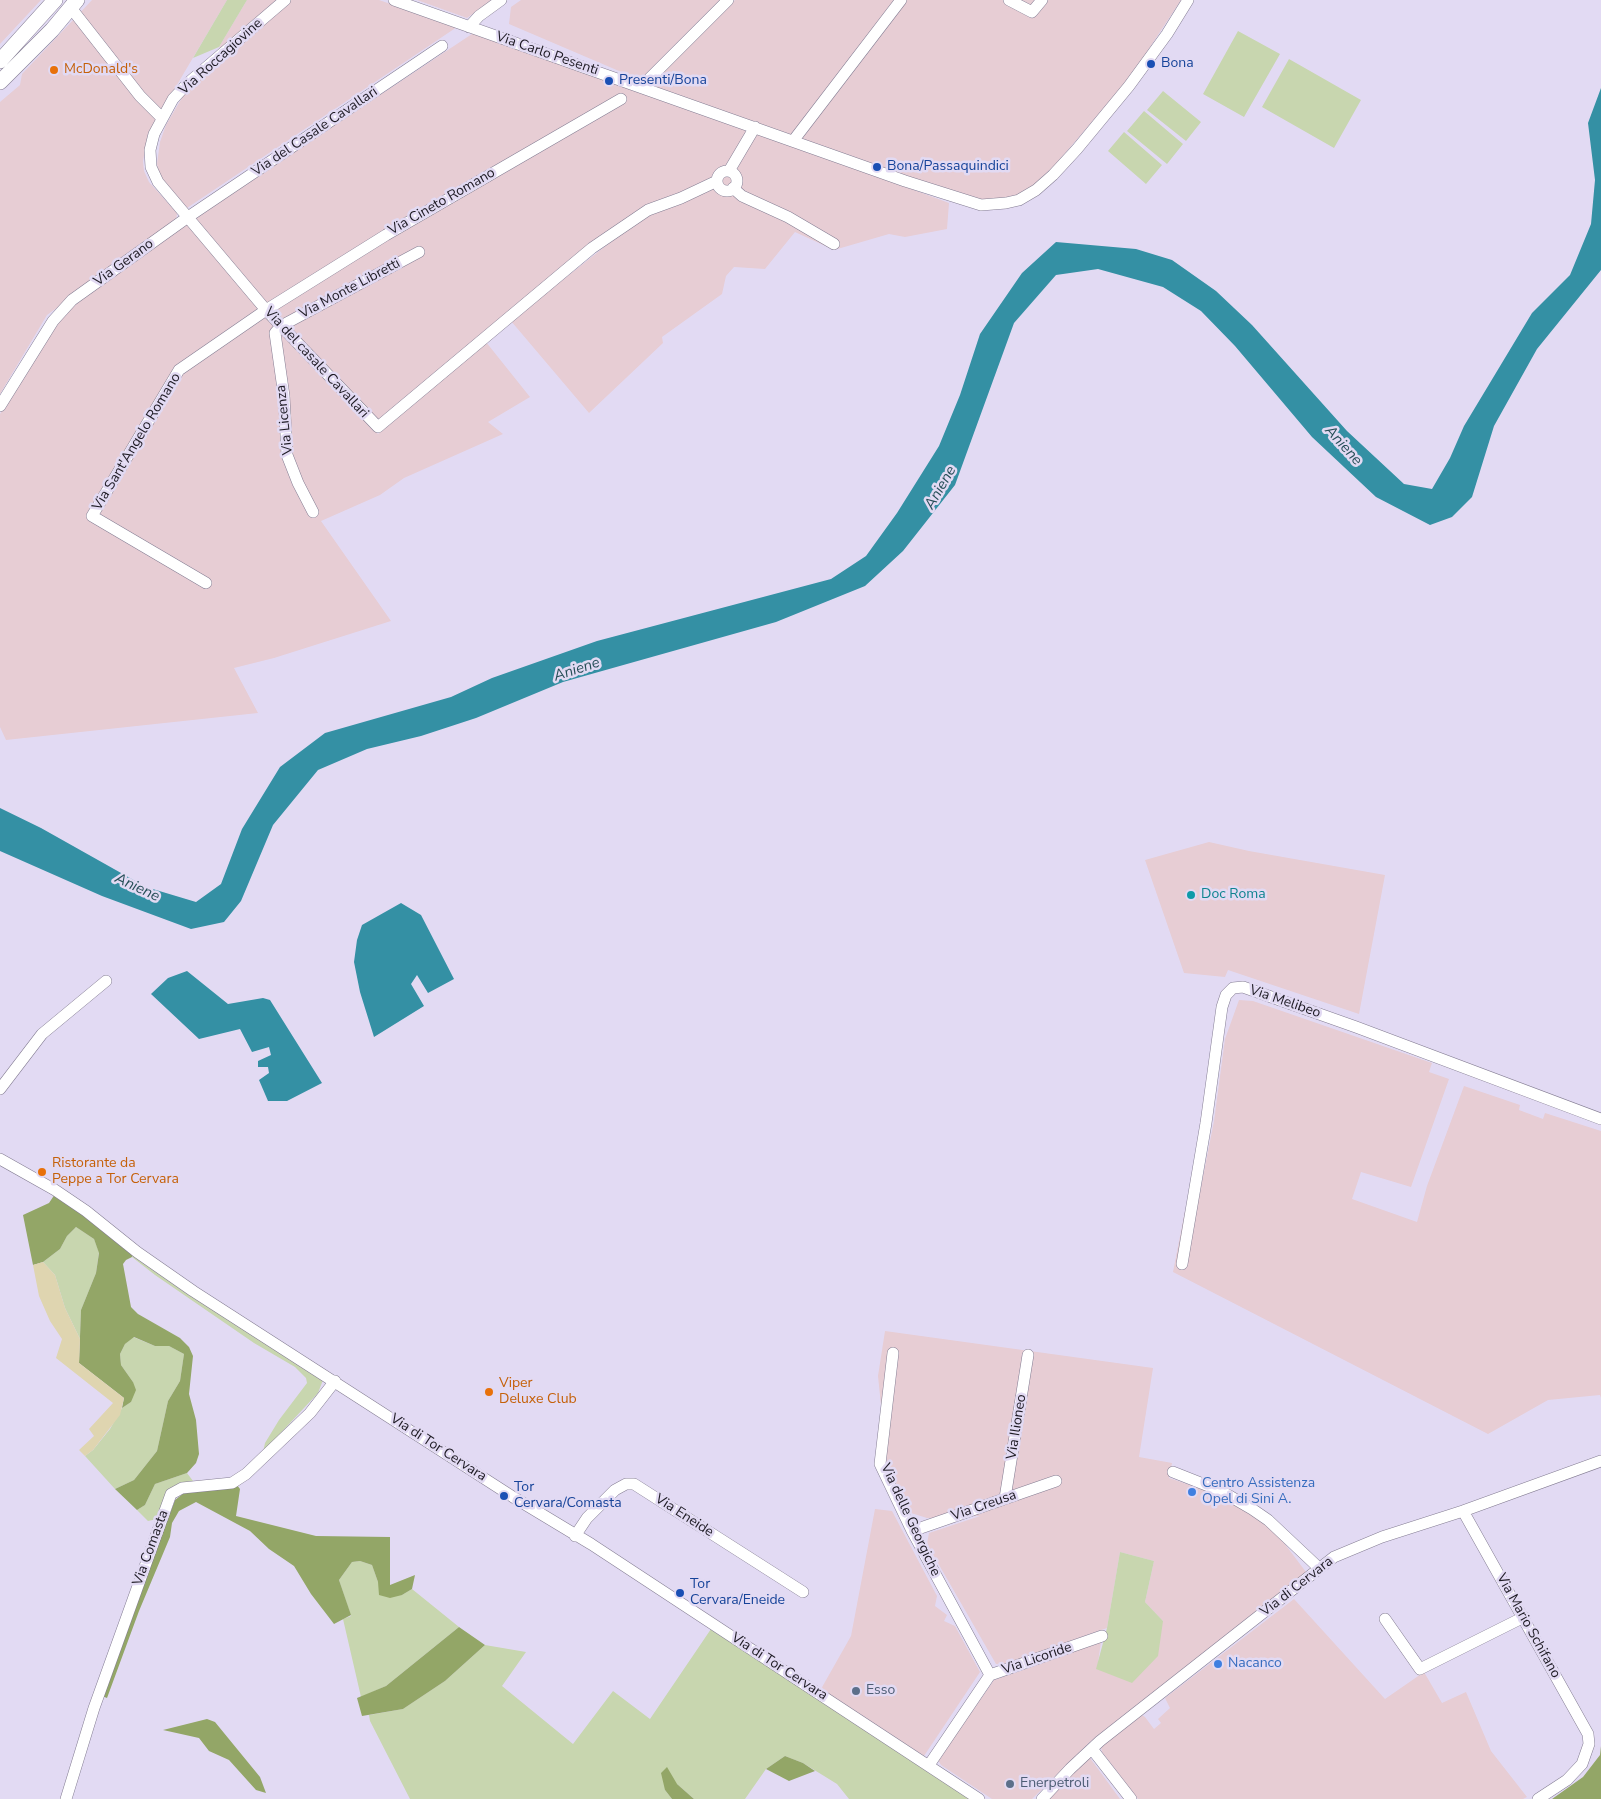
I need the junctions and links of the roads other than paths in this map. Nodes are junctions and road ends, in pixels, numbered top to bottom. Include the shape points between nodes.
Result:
1 (55, 0) edge
2 (285, 0) edge
3 (394, 0) edge
4 (501, 0) edge
5 (728, 0) edge
6 (901, 0) edge
7 (1009, 0) edge
8 (1042, 0) edge
9 (1188, 0) edge
10 (74, 4) edge
11 (469, 27) junction
12 (442, 46) dead end
13 (0, 61) edge
14 (0, 82) edge
15 (641, 86) junction
16 (621, 99) dead end
17 (161, 117) junction
18 (756, 127) junction
19 (793, 141) junction
20 (730, 171) junction
21 (717, 181) junction
22 (733, 188) junction
23 (188, 217) junction
24 (834, 244) dead end
25 (420, 252) dead end
26 (266, 310) junction
27 (281, 326) junction
28 (0, 406) edge
29 (313, 512) dead end
30 (206, 583) dead end
31 (106, 981) dead end
32 (0, 1089) edge
33 (1601, 1119) edge
34 (0, 1159) edge
35 (1182, 1264) dead end
36 (893, 1353) dead end
37 (1028, 1355) dead end
38 (335, 1382) junction
39 (1601, 1461) edge
40 (1174, 1472) dead end
41 (1056, 1481) dead end
42 (1005, 1498) junction
43 (1463, 1511) junction
44 (912, 1531) junction
45 (576, 1536) junction
46 (1319, 1568) junction
47 (803, 1592) dead end
48 (1524, 1617) junction
49 (1385, 1619) dead end
50 (1102, 1636) dead end
51 (990, 1675) junction
52 (1092, 1749) junction
53 (928, 1765) junction
54 (66, 1799) edge
55 (979, 1799) edge
56 (1042, 1799) edge
57 (1131, 1799) edge
58 (1538, 1799) edge

1 - 13 main road
2 - 17 street, Via Roccagiovine via 188,83
3 - 11 street, Via Carlo Pesenti
4 - 11 street
5 - 15 street
6 - 19 street
7 - 8 street via 1032,12
9 - 19 street, Via Carlo Pesenti via 1129,86 1077,149 1044,183 1019,200 994,205 970,203
10 - 14 main road
10 - 17 street via 140,96
11 - 15 street, Via Carlo Pesenti
12 - 23 street, Via del Casale Cavallari
15 - 18 street, Via Carlo Pesenti
16 - 26 street, Via Cineto Romano via 386,235
17 - 23 street, Via del casale Cavallari via 151,144 151,167 158,182
18 - 19 street, Via Carlo Pesenti
18 - 20 street
20 - 21 street via 720,173
20 - 22 street via 736,180
21 - 22 street via 724,190
21 - 27 street, Via del casale Cavallari via 648,210 592,248 378,427
22 - 24 street via 742,196 788,217
23 - 26 street, Via del casale Cavallari
23 - 28 street, Via Gerano via 62,310
25 - 27 street, Via Monte Libretti
26 - 27 street, Via del casale Cavallari
26 - 30 street, Via Sant'Angelo Romano via 179,370 92,516
27 - 29 street, Via Licenza via 274,339 284,396 287,455
31 - 32 street via 42,1034
33 - 35 street, Via Melibeo via 1243,987 1233,988 1222,1007
34 - 38 street, Via di Tor Cervara via 55,1190 184,1286
36 - 44 street, Via delle Georgiche via 880,1464
37 - 42 street, Via Ilioneo
38 - 45 street, Via di Tor Cervara
38 - 54 street, Via Comasta via 310,1413 246,1474 232,1483 182,1488 171,1494 94,1708
39 - 43 street, Via di Cervara
40 - 46 street via 1221,1491 1252,1509
41 - 42 street, Via Creusa
42 - 44 street, Via Creusa
43 - 46 street, Via di Cervara via 1350,1549
43 - 48 street, Via Mario Schifano
44 - 51 street, Via delle Georgiche
45 - 47 street, Via Eneide via 587,1518 609,1495 621,1486 632,1484
45 - 53 street, Via di Tor Cervara
46 - 52 street, Via di Cervara
48 - 49 street via 1420,1669
48 - 58 street, Via Mario Schifano via 1585,1726 1589,1744 1576,1772
50 - 51 street, Via Licoride
51 - 53 street, Via Licoride
52 - 56 street, Via di Cervara
52 - 57 street
53 - 55 street, Via di Tor Cervara

